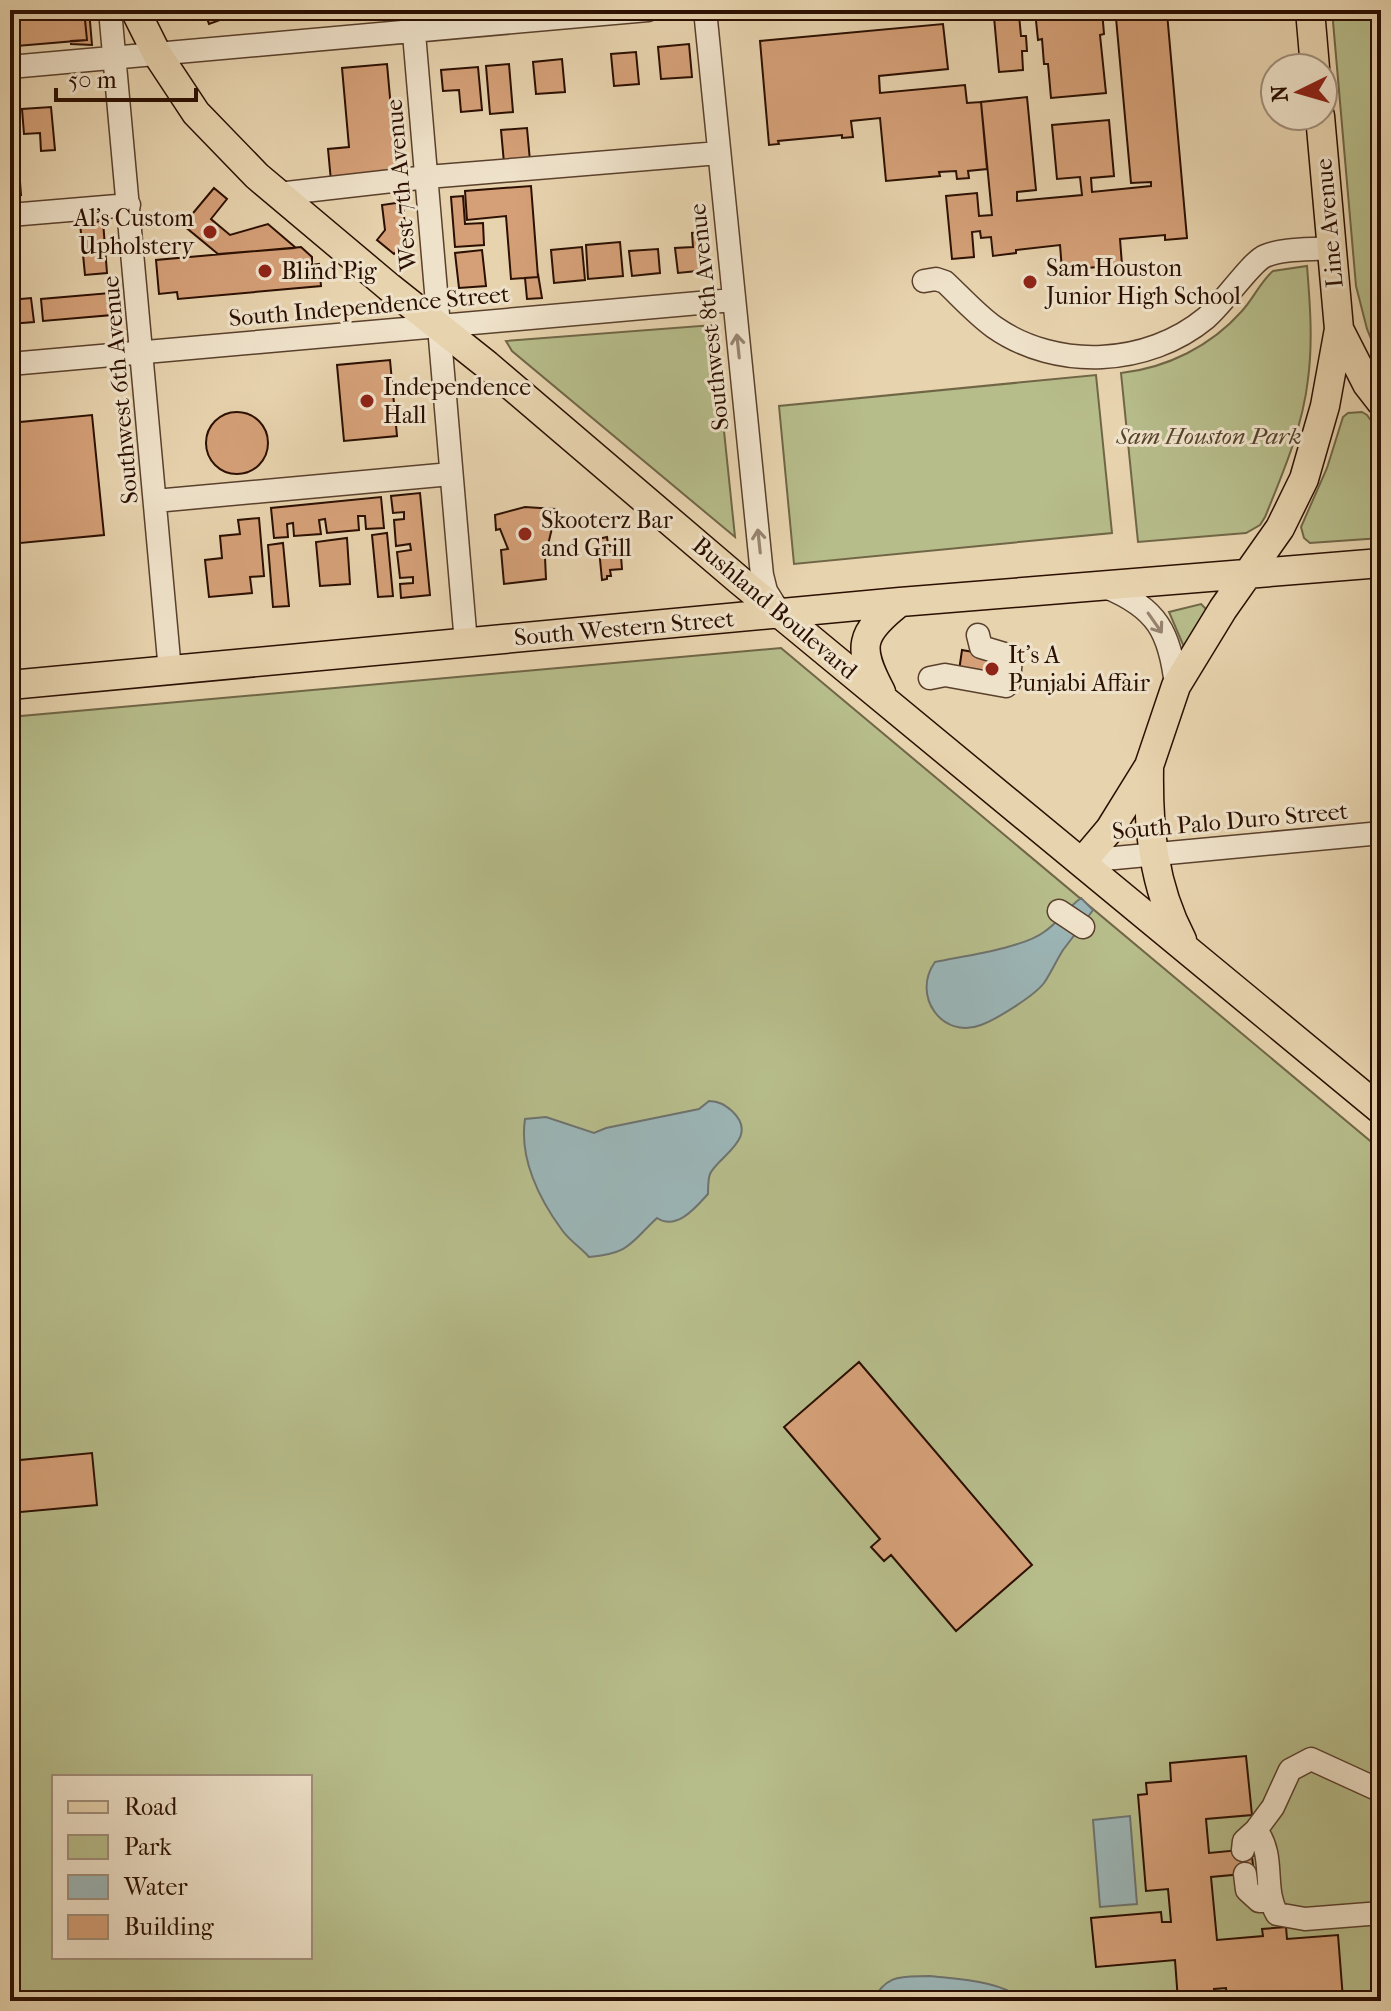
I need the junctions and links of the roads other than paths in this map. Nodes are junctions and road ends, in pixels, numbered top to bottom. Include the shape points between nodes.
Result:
1 (110, 10) edge
2 (135, 10) edge
3 (648, 10) edge
4 (705, 10) edge
5 (1310, 10) edge
6 (413, 20) edge
7 (1314, 52) edge
8 (157, 54) junction
9 (115, 58) junction
10 (10, 67) edge
11 (1321, 132) edge
12 (719, 153) junction
13 (427, 177) junction
14 (278, 194) junction
15 (129, 205) junction
16 (10, 215) edge
17 (1332, 248) junction
18 (924, 281) dead end
19 (733, 300) junction
20 (440, 327) junction
21 (1339, 329) junction
22 (143, 352) junction
23 (10, 364) edge
24 (1381, 402) edge
25 (451, 474) junction
26 (155, 501) junction
27 (1381, 563) edge
28 (1249, 574) junction
29 (1101, 585) junction
30 (900, 602) junction
31 (781, 614) junction
32 (978, 635) dead end
33 (466, 643) junction
34 (170, 671) junction
35 (930, 678) dead end
36 (10, 685) edge
37 (1176, 686) junction
38 (883, 697) junction
39 (1149, 766) junction
40 (1381, 833) edge
41 (1153, 854) junction
42 (1083, 861) junction
43 (1059, 911) dead end
44 (1083, 927) dead end
45 (1186, 948) junction
46 (1381, 1110) edge
47 (1381, 1791) edge
48 (1256, 1830) junction
49 (1243, 1850) dead end
50 (1245, 1874) dead end
51 (1269, 1901) junction
52 (1381, 1913) edge

1 - 9 street, Southwest 6th Avenue
2 - 8 main road, Bushland Boulevard
3 - 6 street
4 - 12 street, Southwest 8th Avenue
5 - 7 main road
6 - 8 street
6 - 13 street, West 7th Avenue
8 - 9 street
8 - 14 main road, Bushland Boulevard via 209,128
9 - 10 street
9 - 15 street, Southwest 6th Avenue
11 - 17 main road, Line Avenue
12 - 13 street
12 - 19 street, Southwest 8th Avenue
13 - 14 street
13 - 20 street, West 7th Avenue
14 - 20 main road, Bushland Boulevard
15 - 16 street
15 - 22 street, Southwest 6th Avenue
17 - 18 street via 1264,256 1225,302 1197,325 1164,343 1114,356 1070,356 1031,346 996,329 945,282
17 - 21 main road, Line Avenue
19 - 20 street, South Independence Street
31 -> 19 street, Southwest 8th Avenue via 762,575
20 - 22 street, South Independence Street
20 - 25 street, West 7th Avenue
20 - 31 main road, Bushland Boulevard
21 - 24 main road, Line Avenue
21 - 28 main road, Line Avenue via 1304,479
22 - 23 street, South Independence Street
22 - 26 street, Southwest 6th Avenue
25 - 26 street
25 - 33 street, West 7th Avenue
26 - 34 street, Southwest 6th Avenue
27 - 28 main road, South Western Street
28 - 29 main road, South Western Street
28 - 37 main road, Line Avenue
29 - 30 main road, South Western Street
29 -> 37 street via 1130,597 1153,616 1173,661
30 - 31 main road, South Western Street
30 - 38 main road via 877,620 865,643 870,672
31 - 33 main road, South Western Street
31 - 38 main road, Bushland Boulevard
32 - 35 street via 981,647 1011,656 1006,686 945,675
33 - 34 main road, South Western Street
34 - 36 main road, South Western Street
37 - 39 main road, Line Avenue
38 - 42 main road, Bushland Boulevard
39 - 41 main road
39 - 42 main road
40 - 41 street, South Palo Duro Street
41 - 42 street, South Palo Duro Street
41 - 45 main road via 1163,898
42 - 45 main road, Bushland Boulevard
43 - 44 street
45 - 46 main road, Bushland Boulevard
47 - 48 street via 1311,1759 1290,1770
48 - 49 street via 1244,1841
48 - 51 street via 1265,1841
50 - 51 street via 1247,1890 1259,1901
51 - 52 street via 1277,1914 1305,1919

